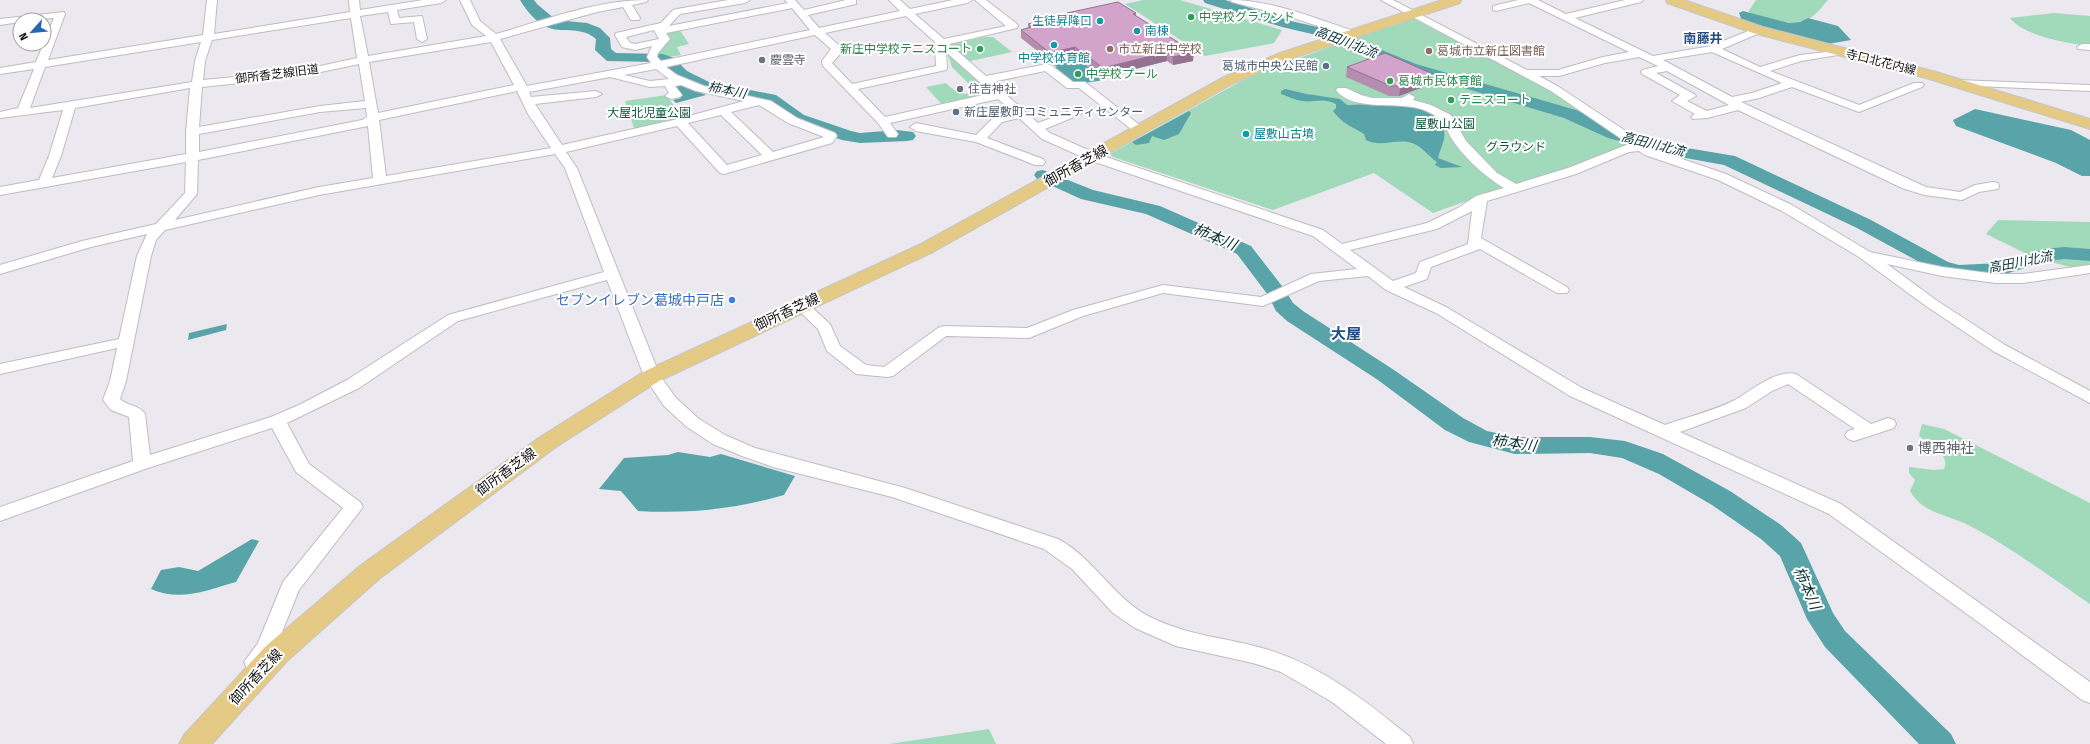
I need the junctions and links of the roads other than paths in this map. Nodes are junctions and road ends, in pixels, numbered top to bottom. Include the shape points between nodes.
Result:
1 (212, 0) edge
2 (354, 0) edge
3 (441, 0) edge
4 (465, 0) edge
5 (643, 0) edge
6 (745, 0) edge
7 (851, 0) edge
8 (894, 0) edge
9 (967, 0) edge
10 (980, 0) edge
11 (1235, 0) edge
12 (1386, 0) edge
13 (1455, 0) edge
14 (1530, 0) edge
15 (1638, 0) edge
16 (1672, 0) edge
17 (794, 2) edge
18 (606, 3) edge
19 (626, 3) junction
20 (565, 5) dead end
21 (392, 8) junction
22 (1496, 8) dead end
23 (907, 12) junction
24 (355, 14) junction
25 (801, 14) junction
26 (1413, 14) junction
27 (576, 15) junction
28 (1565, 17) junction
29 (635, 18) dead end
30 (0, 22) edge
31 (662, 28) junction
32 (1758, 30) junction
33 (816, 31) junction
34 (208, 37) junction
35 (1344, 37) junction
36 (494, 38) junction
37 (422, 39) dead end
38 (663, 41) junction
39 (940, 43) junction
40 (749, 45) junction
41 (1713, 49) junction
42 (1840, 52) junction
43 (1637, 54) junction
44 (757, 56) dead end
45 (1650, 59) junction
46 (363, 60) junction
47 (660, 60) junction
48 (40, 64) junction
49 (1668, 67) junction
50 (1760, 70) junction
51 (0, 71) edge
52 (1526, 73) junction
53 (606, 75) junction
54 (983, 80) junction
55 (683, 82) junction
56 (1957, 82) junction
57 (668, 83) junction
58 (1792, 83) junction
59 (197, 84) junction
60 (1918, 85) dead end
61 (848, 88) junction
62 (2090, 88) edge
63 (1342, 90) dead end
64 (1711, 90) junction
65 (525, 93) junction
66 (596, 94) dead end
67 (1000, 95) junction
68 (671, 96) dead end
69 (1690, 96) junction
70 (758, 101) junction
71 (1735, 103) junction
72 (371, 104) junction
73 (70, 106) junction
74 (723, 110) junction
75 (23, 111) junction
76 (1077, 112) dead end
77 (1020, 114) junction
78 (0, 115) edge
79 (1707, 115) junction
80 (373, 118) junction
81 (1694, 118) dead end
82 (882, 121) junction
83 (680, 122) junction
84 (2090, 124) edge
85 (916, 127) dead end
86 (1036, 128) junction
87 (1140, 130) junction
88 (192, 132) junction
89 (892, 134) dead end
90 (979, 139) junction
91 (1633, 141) junction
92 (558, 150) junction
93 (194, 155) junction
94 (1092, 156) junction
95 (771, 157) junction
96 (1039, 162) dead end
97 (380, 180) junction
98 (44, 183) junction
99 (1993, 186) dead end
100 (1513, 188) junction
101 (0, 191) edge
102 (1481, 199) junction
103 (162, 227) junction
104 (1474, 240) junction
105 (1339, 249) junction
106 (1864, 254) junction
107 (2090, 269) edge
108 (0, 270) edge
109 (1369, 272) junction
110 (612, 274) junction
111 (1391, 287) junction
112 (1562, 290) dead end
113 (801, 306) junction
114 (124, 342) junction
115 (0, 369) edge
116 (652, 376) junction
117 (2090, 398) edge
118 (277, 421) junction
119 (1888, 424) dead end
120 (1665, 432) junction
121 (142, 464) junction
122 (0, 514) edge
123 (276, 644) junction
124 (2090, 694) edge
125 (194, 744) edge
126 (1402, 744) edge

1 - 34 street
2 - 24 street
3 - 21 street
4 - 36 street via 476,23
5 - 19 street, 御所香芝線旧道
6 - 31 street via 677,12
7 - 25 street via 853,2
8 - 23 street
9 - 23 street
10 - 39 street via 1013,26
11 - 35 street via 1294,15
12 - 26 street
13 - 26 main road, 御所香芝線
14 - 22 street
14 - 28 street
15 - 28 street
16 - 32 main road, 寺口北花内線
17 - 25 street
17 - 31 street
18 - 19 street, 御所香芝線旧道
18 - 27 street, 御所香芝線旧道 via 597,12
19 - 29 street
20 - 27 street
21 - 24 street
21 - 37 street via 395,22 418,18
23 - 33 street
23 - 39 street
24 - 34 street
24 - 46 street
25 - 33 street
26 - 35 main road, 御所香芝線
26 - 52 street
27 - 36 street, 御所香芝線旧道
28 - 43 street
30 - 48 street via 60,14
31 - 38 street via 665,39
31 - 38 street via 620,35 626,45 635,47
32 - 41 street
32 - 42 main road, 寺口北花内線
33 - 40 street
33 - 61 street via 837,48 827,64
34 - 48 street
34 - 59 street via 200,61
35 - 87 main road, 御所香芝線 via 1265,64 1228,80
36 - 46 street, 御所香芝線旧道
36 - 65 street
38 - 47 street
39 - 54 street
39 - 61 street via 942,68
40 - 44 street
40 - 47 street
41 - 45 street
41 - 50 street
42 - 50 street via 1800,58
42 - 56 main road, 寺口北花内線
43 - 45 street
43 - 52 street via 1603,60 1559,74
45 - 49 street
46 - 59 street, 御所香芝線旧道 via 297,74
46 - 72 street
47 - 53 street
47 - 55 street
48 - 51 street
48 - 75 street
49 - 64 street
49 - 69 street via 1646,72
50 - 58 street
52 - 91 street via 1555,89
53 - 57 street via 650,84
53 - 65 street
54 - 67 street
54 - 87 street via 1047,67 1071,86 1081,84
55 - 57 street
55 - 70 street via 711,93
56 - 62 street
56 - 84 main road, 寺口北花内線
57 - 68 street via 676,95
58 - 60 street via 1859,109
58 - 71 street
59 - 73 street, 御所香芝線旧道
59 - 88 street
61 - 82 street
63 - 100 street via 1352,97 1371,102 1407,99 1447,117 1461,143 1493,176
64 - 69 street
64 - 71 street
65 - 66 street
65 - 80 street
65 - 92 street via 542,128
67 - 77 street
67 - 82 street
69 - 79 street via 1678,101
70 - 74 street
70 - 95 street via 768,103 792,121 822,130 831,136 828,140
71 - 79 street
71 - 99 street via 1924,192 1962,196 1975,189
72 - 80 street
72 - 88 street via 320,109
73 - 75 street, 御所香芝線旧道 via 22,113
73 - 98 street
74 - 83 street
74 - 95 street
75 - 78 street, 御所香芝線旧道
76 - 86 street
77 - 86 street
77 - 90 street via 998,119
79 - 81 street
80 - 93 street via 366,123 244,148
80 - 97 street
82 - 89 street
83 - 92 street
83 - 95 street via 724,170
85 - 90 street
86 - 94 street via 1054,140
87 - 94 main road, 御所香芝線
88 - 93 street
90 - 96 street
91 - 100 street via 1627,148 1572,171
91 - 106 street via 1649,152 1722,177 1762,195
92 - 97 street
92 - 110 street via 576,178
93 - 98 street
93 - 103 street via 191,194
94 - 105 street via 1297,225 1318,233
94 - 113 main road, 御所香芝線 via 927,248
97 - 103 street via 319,191
98 - 101 street
100 - 102 street
102 - 104 street
102 - 105 street via 1432,226
103 - 108 street via 86,244
103 - 114 street via 150,239 144,256
104 - 111 street via 1475,246 1425,265 1422,276
104 - 112 street
105 - 109 street
106 - 107 street via 1914,266 1994,278 2015,279
106 - 117 street via 1999,348
109 - 111 street
109 - 113 street via 1316,277 1263,302 1163,289 1078,313 1029,333 943,330 887,372 862,370 833,348 825,327
110 - 116 street
110 - 118 street via 453,318 353,384
111 - 120 street via 1441,310 1576,392
113 - 116 main road, 御所香芝線
114 - 115 street
114 - 121 street via 118,381 111,400 117,406 137,414
116 - 123 main road, 御所香芝線 via 548,442
116 - 126 street via 666,398 685,417 736,447 905,495 1054,545 1080,565 1118,606 1146,624 1187,642 1269,659 1309,676 1354,705
118 - 121 street
118 - 123 street via 302,468 354,506 290,587
119 - 120 street via 1861,433 1790,378 1766,387 1740,404
120 - 124 street via 1835,509
121 - 122 street
123 - 125 main road, 御所香芝線 via 230,704

